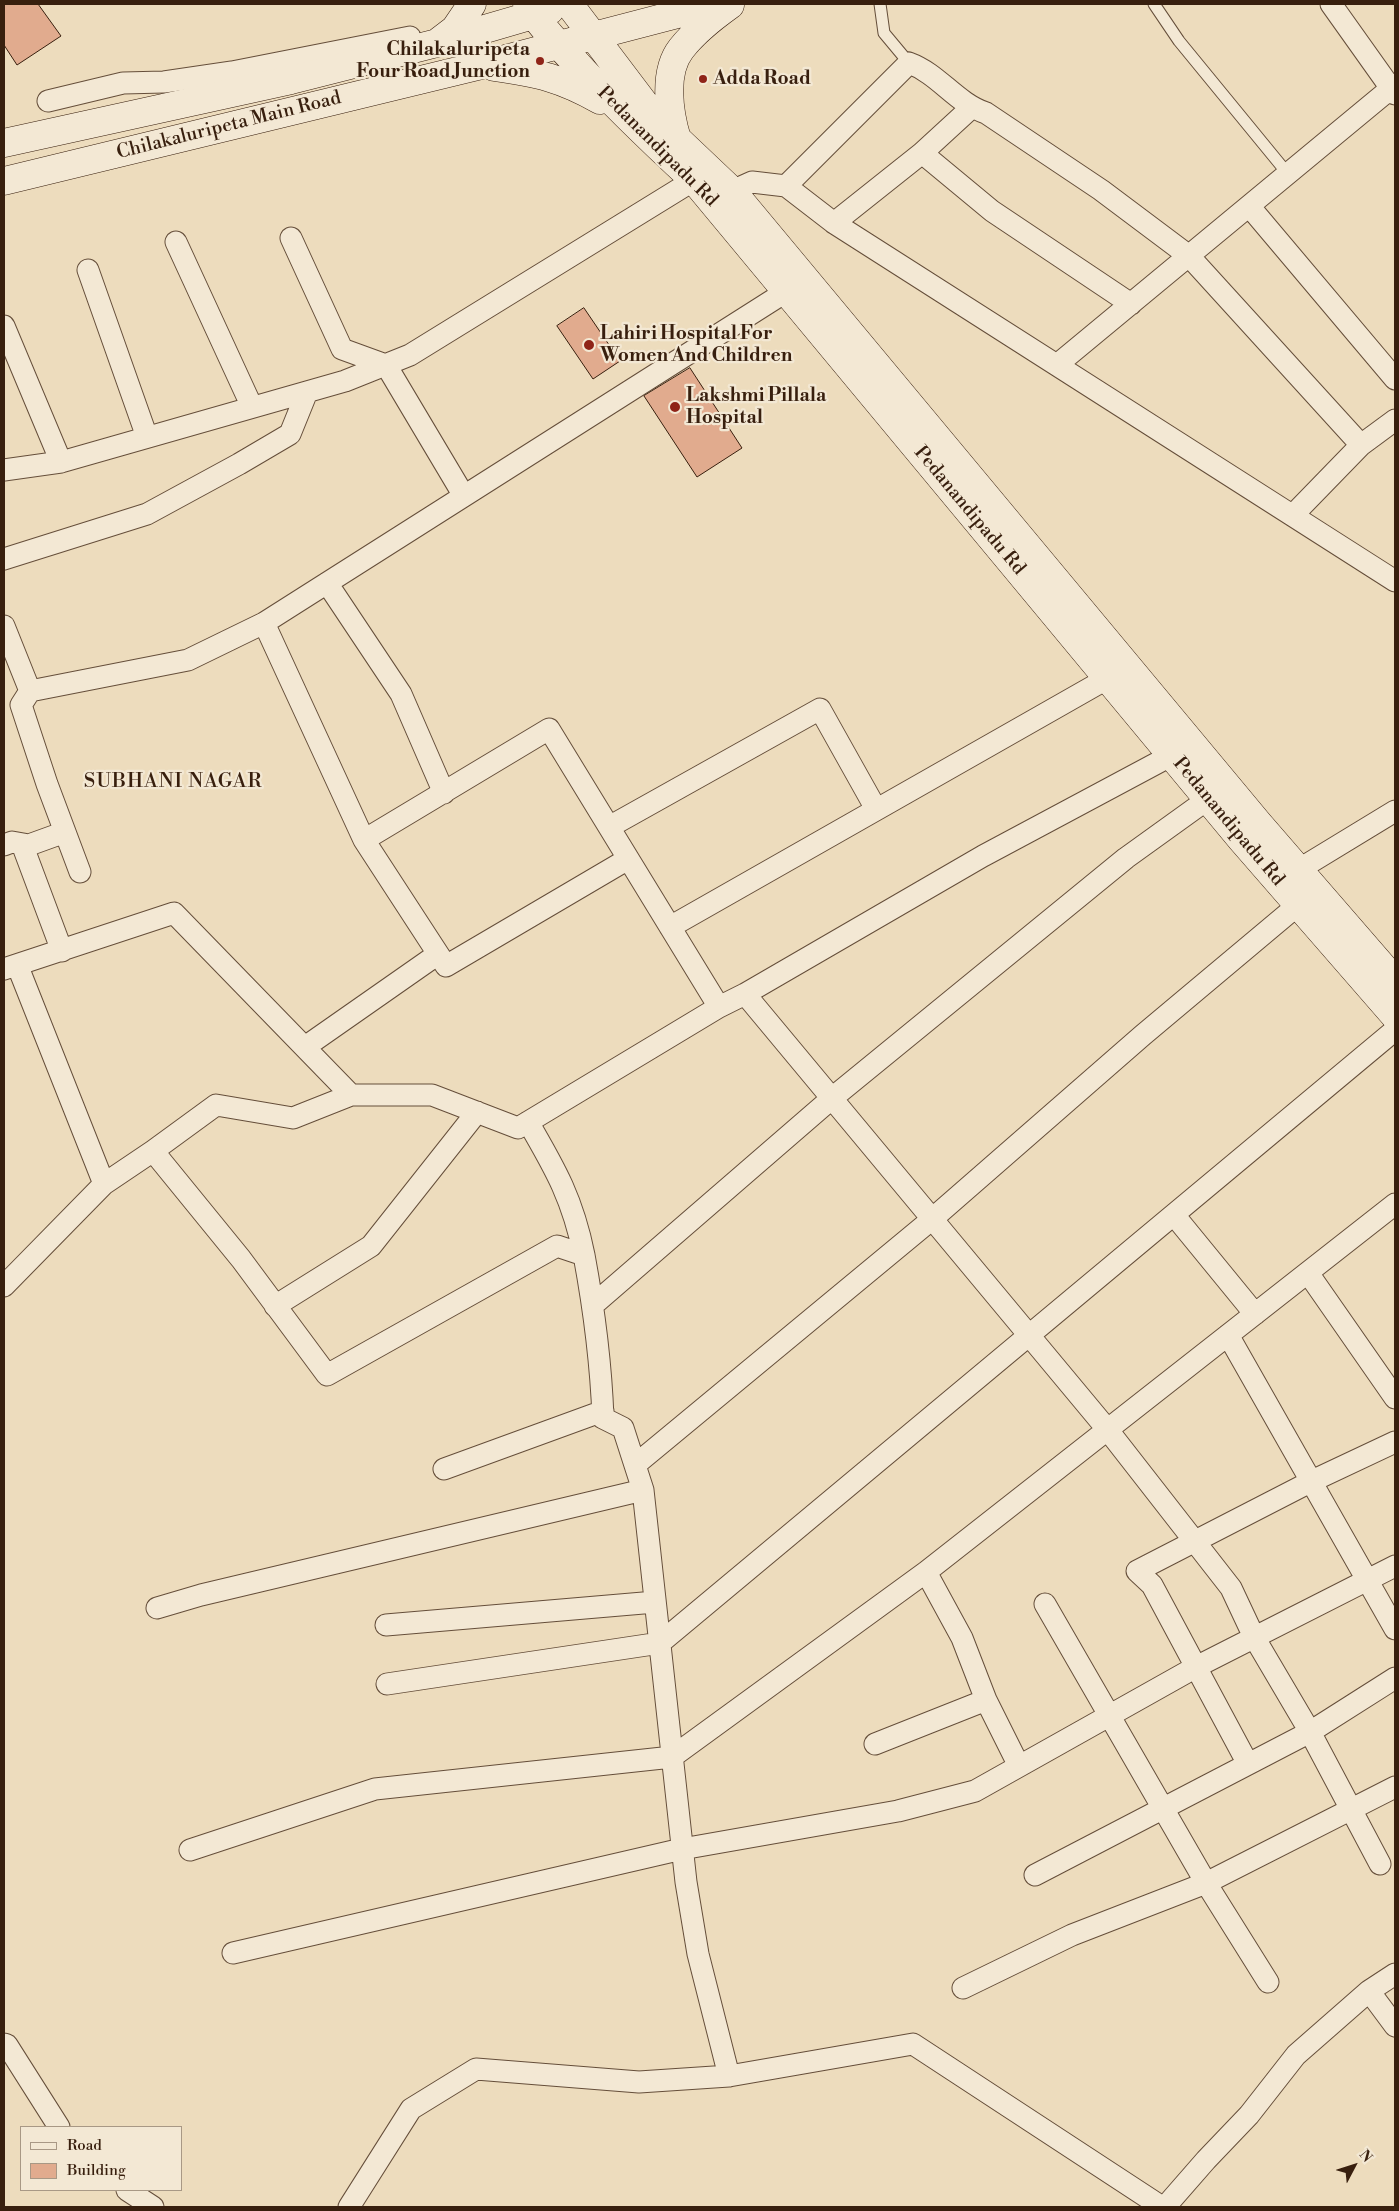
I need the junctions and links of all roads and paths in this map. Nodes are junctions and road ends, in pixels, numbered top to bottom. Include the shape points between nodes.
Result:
1 (472, 4) edge
2 (571, 4) edge
3 (716, 4) edge
4 (731, 4) edge
5 (880, 4) edge
6 (1154, 4) edge
7 (1331, 4) edge
8 (530, 9) edge
9 (594, 35) junction
10 (446, 36) junction
11 (560, 46) junction
12 (910, 63) junction
13 (482, 65) junction
14 (1394, 89) edge
15 (48, 101) dead end
16 (971, 108) junction
17 (621, 112) junction
18 (677, 139) junction
19 (4, 143) edge
20 (922, 153) junction
21 (1288, 174) junction
22 (694, 180) junction
23 (4, 181) edge
24 (786, 186) junction
25 (732, 191) junction
26 (1249, 206) junction
27 (834, 223) junction
28 (291, 238) dead end
29 (176, 242) dead end
30 (1189, 256) junction
31 (88, 270) dead end
32 (786, 291) junction
33 (1131, 304) junction
34 (4, 326) edge
35 (1058, 364) junction
36 (386, 365) junction
37 (1395, 379) edge
38 (307, 392) junction
39 (252, 407) junction
40 (1395, 420) edge
41 (148, 437) junction
42 (1361, 445) junction
43 (61, 462) junction
44 (4, 470) edge
45 (464, 496) junction
46 (1294, 515) junction
47 (4, 559) edge
48 (1395, 581) edge
49 (327, 583) junction
50 (264, 623) junction
51 (4, 626) edge
52 (1108, 678) junction
53 (30, 691) junction
54 (4, 701) edge
55 (1172, 755) junction
56 (444, 792) junction
57 (1208, 799) junction
58 (876, 809) junction
59 (1395, 811) edge
60 (609, 827) junction
61 (65, 832) junction
62 (364, 840) junction
63 (13, 844) edge
64 (628, 859) junction
65 (1298, 870) junction
66 (80, 872) dead end
67 (1298, 904) junction
68 (670, 927) junction
69 (62, 951) junction
70 (438, 954) junction
71 (11, 968) edge
72 (1395, 981) edge
73 (745, 994) junction
74 (718, 1007) junction
75 (1395, 1016) edge
76 (1395, 1030) edge
77 (305, 1047) junction
78 (351, 1095) junction
79 (830, 1099) junction
80 (477, 1112) junction
81 (528, 1122) junction
82 (153, 1151) junction
83 (104, 1184) junction
84 (1395, 1204) edge
85 (1174, 1215) junction
86 (931, 1220) junction
87 (584, 1255) junction
88 (1308, 1273) junction
89 (6, 1276) edge
90 (593, 1304) junction
91 (275, 1306) junction
92 (1255, 1314) junction
93 (1228, 1335) junction
94 (1028, 1336) junction
95 (1395, 1398) edge
96 (603, 1411) junction
97 (1107, 1429) junction
98 (1395, 1442) edge
99 (635, 1464) junction
100 (444, 1469) dead end
101 (1310, 1482) junction
102 (643, 1490) junction
103 (1196, 1542) junction
104 (1395, 1566) edge
105 (926, 1572) junction
106 (1366, 1580) junction
107 (656, 1602) junction
108 (1045, 1604) dead end
109 (157, 1608) dead end
110 (386, 1625) dead end
111 (1395, 1629) edge
112 (1254, 1637) junction
113 (660, 1643) junction
114 (1196, 1667) junction
115 (1395, 1678) edge
116 (387, 1684) dead end
117 (986, 1700) junction
118 (1110, 1715) junction
119 (1310, 1732) junction
120 (875, 1744) dead end
121 (672, 1757) junction
122 (1248, 1764) junction
123 (1019, 1766) junction
124 (1395, 1787) edge
125 (1163, 1808) junction
126 (1351, 1809) junction
127 (682, 1849) junction
128 (190, 1850) dead end
129 (1380, 1864) dead end
130 (1035, 1875) dead end
131 (1206, 1883) junction
132 (233, 1953) dead end
133 (1395, 1974) edge
134 (1268, 1982) dead end
135 (963, 1988) dead end
136 (1369, 1991) junction
137 (1395, 2026) edge
138 (4, 2044) edge
139 (729, 2076) junction
140 (58, 2126) edge
141 (129, 2191) edge
142 (153, 2207) edge
143 (349, 2207) edge
144 (1164, 2207) edge

1 - 10 main road
2 - 8 main road, Chilakaluripeta Main Road
2 - 9 main road, Pedanandipadu Rd
3 - 9 main road, Chilakaluripeta Main Road
4 - 18 main road via 701,27 679,50 671,73 670,116
5 - 12 lane via 884,33
6 - 21 lane via 1179,41
7 - 14 street
8 - 10 main road, Chilakaluripeta Main Road
8 - 11 main road, Pedanandipadu Rd
9 - 11 main road, Chilakaluripeta Main Road
9 - 18 main road, Pedanandipadu Rd via 656,119
10 - 15 street via 164,82 123,83
10 - 19 main road, Chilakaluripeta Main Road via 291,80
11 - 13 main road, Chilakaluripeta Main Road
11 - 17 main road, Pedanandipadu Rd
12 - 16 street via 925,69
12 - 24 street
13 - 17 main road via 536,73 571,84
13 - 23 main road, Chilakaluripeta Main Road
14 - 21 street
16 - 20 street
16 - 30 street via 986,112 1101,190
17 - 22 main road, Pedanandipadu Rd
18 - 25 main road, Pedanandipadu Rd
20 - 27 street
20 - 33 street via 992,211
21 - 26 street
22 - 32 main road, Pedanandipadu Rd
22 - 36 street via 410,355
24 - 25 street via 752,182
24 - 27 street
25 - 65 main road, Pedanandipadu Rd
26 - 30 street
26 - 37 street
27 - 35 street
28 - 36 street via 342,349
29 - 39 street
30 - 33 street
30 - 42 street
31 - 41 street
32 - 45 street
32 - 52 main road, Pedanandipadu Rd
33 - 35 street
34 - 43 street
35 - 46 street
36 - 38 street
36 - 45 street
38 - 39 street
38 - 47 street via 290,434 239,464 147,514
39 - 41 street
40 - 42 street
41 - 43 street
42 - 46 street
43 - 44 street
45 - 49 street
46 - 48 street
49 - 50 street
49 - 56 street via 401,694
50 - 53 street via 188,660
50 - 62 street
51 - 53 street
52 - 55 main road, Pedanandipadu Rd
52 - 58 street
53 - 54 street
53 - 61 street via 21,705
55 - 57 main road, Pedanandipadu Rd
55 - 73 street via 983,856
56 - 60 street via 549,729
56 - 62 street
57 - 67 main road, Pedanandipadu Rd
57 - 79 street via 1126,858
58 - 60 street via 820,710
58 - 68 street
59 - 65 street
60 - 64 street
61 - 63 street via 29,845
61 - 66 street
62 - 70 street
63 - 69 street
64 - 68 street
64 - 70 street via 446,966
65 - 72 main road, Pedanandipadu Rd
67 - 75 main road, Pedanandipadu Rd
67 - 86 street
68 - 74 street
69 - 71 street
69 - 77 street via 174,913
70 - 77 street
71 - 83 street
73 - 74 street
73 - 79 street
74 - 81 street
76 - 85 street
77 - 78 street
78 - 80 street via 432,1094
78 - 82 street via 293,1118 216,1105
79 - 86 street
79 - 90 street
80 - 81 street via 518,1128
80 - 91 street via 371,1246
81 - 87 street via 567,1192
82 - 83 street
82 - 91 street
83 - 89 street
84 - 88 street
85 - 92 street
85 - 94 street
86 - 94 street
86 - 99 street
87 - 90 street
87 - 91 street via 557,1246 327,1375
88 - 92 street
88 - 95 street
90 - 96 street
92 - 93 street
93 - 97 street
93 - 101 street
94 - 97 street
94 - 113 street
96 - 99 street via 603,1418 624,1428
96 - 100 street
97 - 103 street
97 - 105 street
98 - 101 street
99 - 102 street
101 - 103 street
101 - 106 street
102 - 107 street
102 - 109 street
103 - 112 street via 1231,1588
103 - 114 street via 1137,1571 1152,1585
104 - 106 street
105 - 117 street via 962,1638
105 - 121 street
106 - 111 street
106 - 112 street
107 - 110 street
107 - 113 street
108 - 118 street
112 - 114 street
112 - 119 street
113 - 116 street
113 - 121 street
114 - 118 street
114 - 122 street
115 - 119 street
117 - 120 street
117 - 123 street
118 - 123 street
118 - 125 street
119 - 122 street
119 - 126 street
121 - 127 street
121 - 128 street via 375,1789
122 - 125 street
123 - 127 street via 975,1791 898,1811
124 - 126 street
125 - 130 street
125 - 131 street
126 - 129 street
126 - 131 street
127 - 132 street
127 - 139 street via 698,1954
131 - 134 street
131 - 135 street via 1072,1934
133 - 136 street
136 - 137 street
136 - 144 street via 1296,2055 1249,2115
138 - 140 street via 8,2045
139 - 143 street via 639,2082 476,2069 411,2109
139 - 144 street via 913,2044
141 - 142 street

